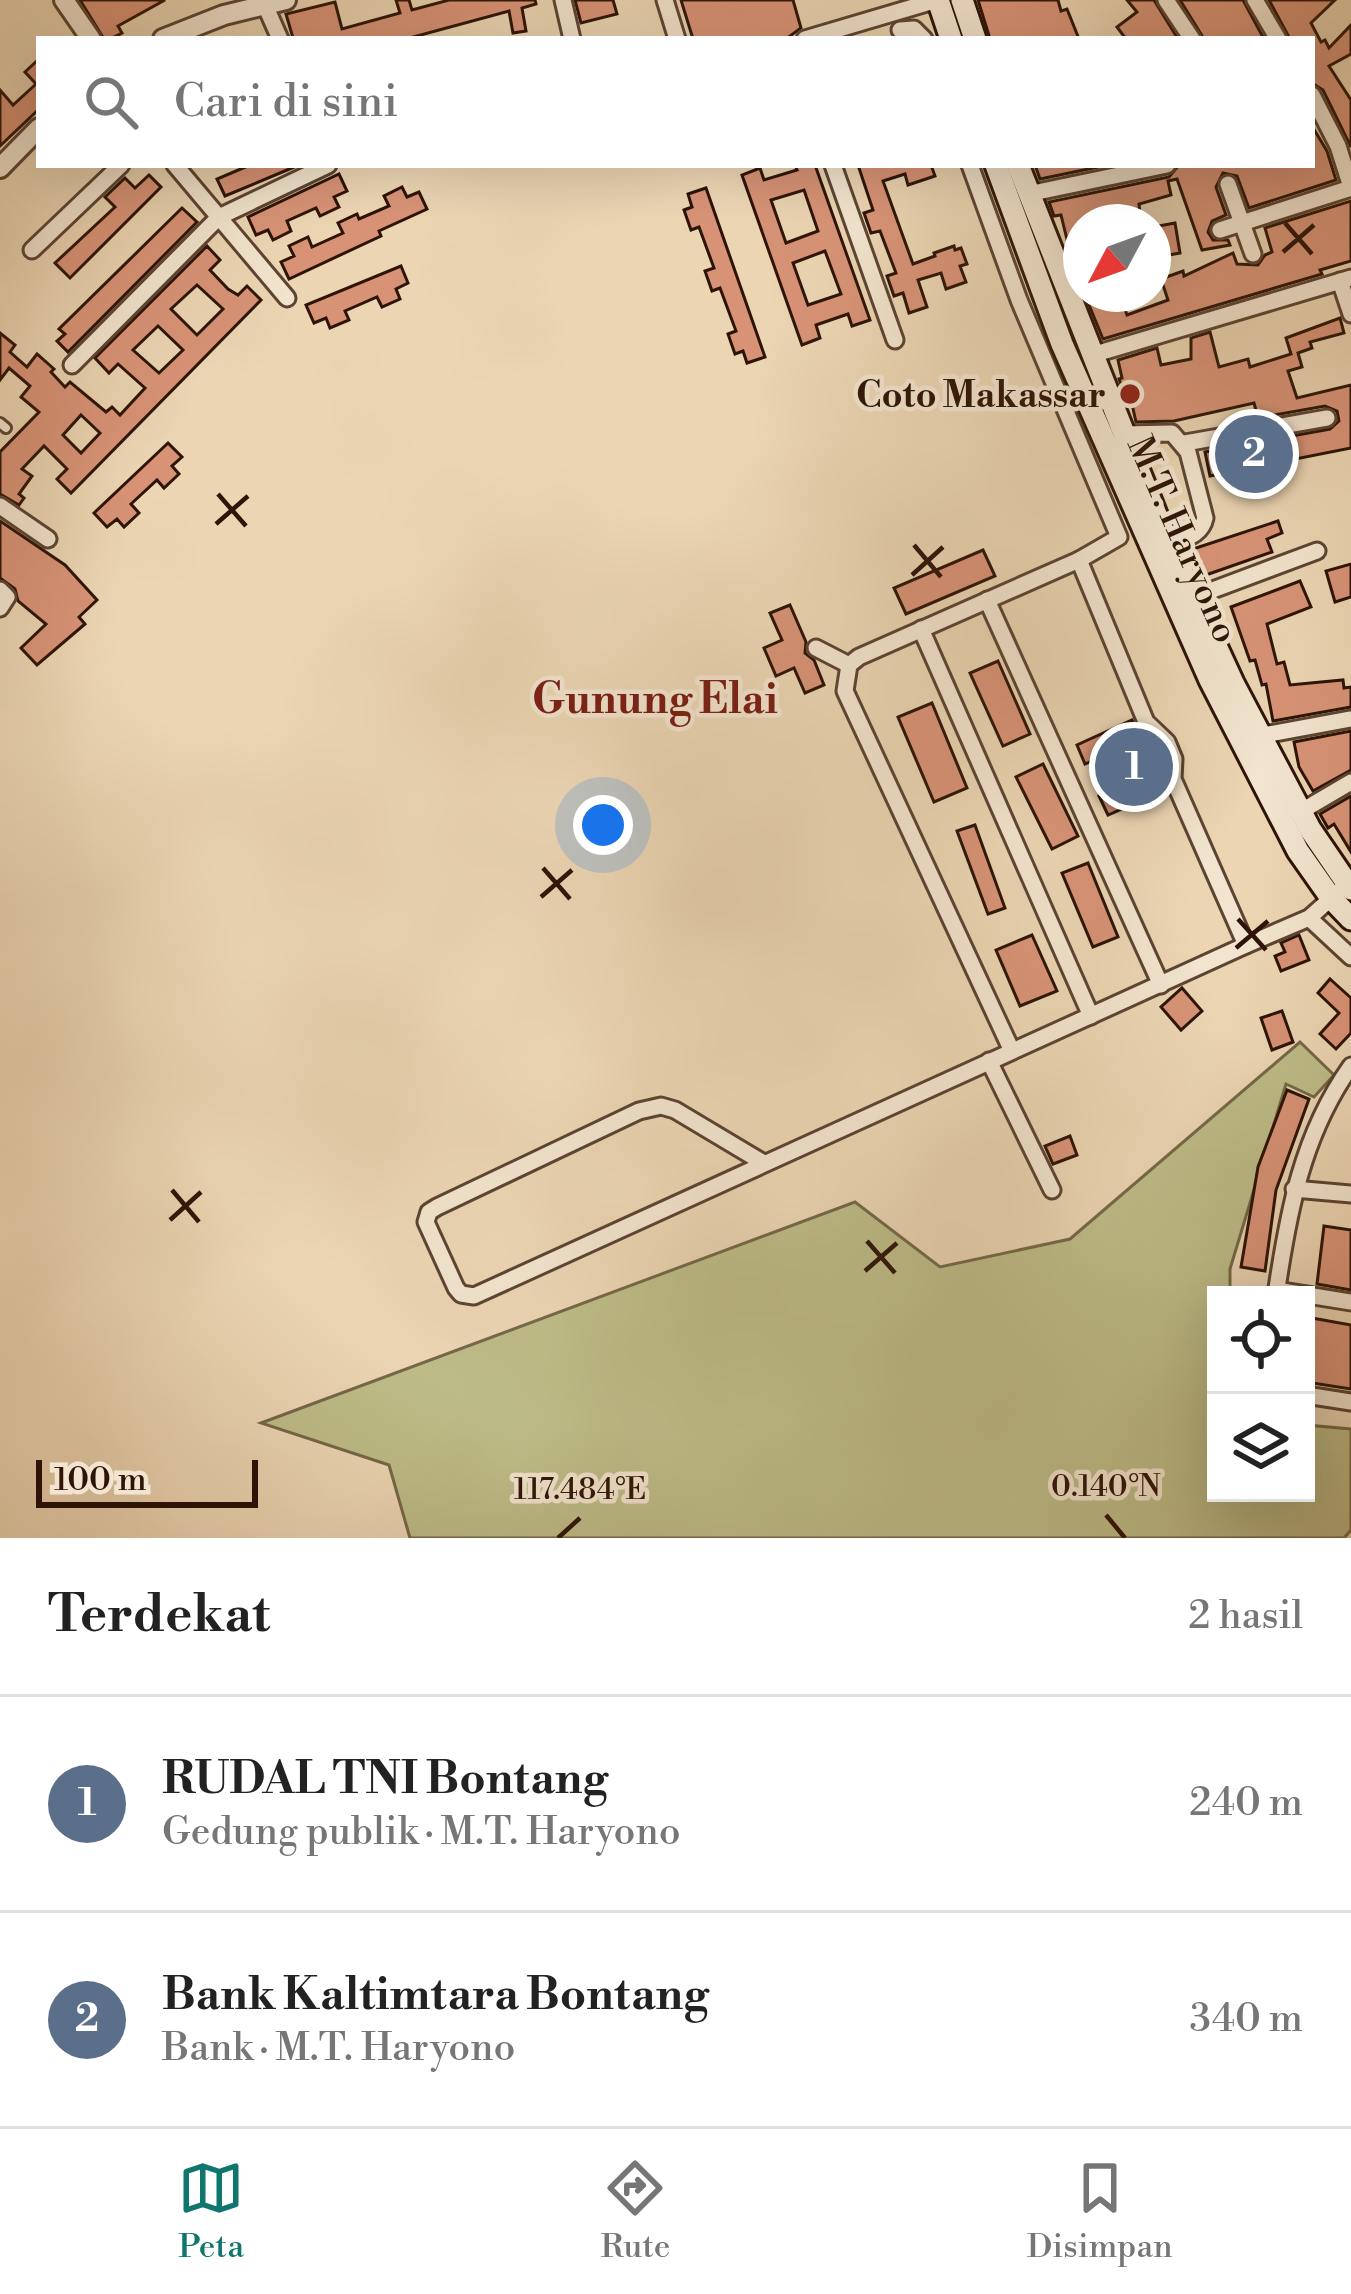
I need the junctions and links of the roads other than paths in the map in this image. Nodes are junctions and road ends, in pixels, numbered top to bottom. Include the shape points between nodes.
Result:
1 (64, 0) edge
2 (286, 0) edge
3 (563, 0) edge
4 (665, 0) edge
5 (937, 0) edge
6 (962, 0) edge
7 (1166, 0) edge
8 (1255, 0) edge
9 (265, 5) junction
10 (900, 30) dead end
11 (89, 36) edge
12 (171, 36) edge
13 (279, 36) edge
14 (571, 36) edge
15 (676, 36) edge
16 (815, 36) edge
17 (921, 36) edge
18 (950, 36) edge
19 (974, 36) edge
20 (1190, 36) edge
21 (1276, 36) edge
22 (1315, 101) edge
23 (36, 131) edge
24 (118, 168) edge
25 (177, 168) edge
26 (322, 168) edge
27 (834, 168) edge
28 (971, 168) edge
29 (997, 168) edge
30 (1019, 168) edge
31 (1152, 168) edge
32 (0, 169) edge
33 (1228, 184) dead end
34 (1351, 188) edge
35 (1028, 194) junction
36 (218, 217) junction
37 (1241, 221) junction
38 (1220, 230) dead end
39 (32, 250) dead end
40 (1252, 254) dead end
41 (1345, 279) edge
42 (287, 298) dead end
43 (1351, 314) edge
44 (895, 340) dead end
45 (1092, 355) junction
46 (72, 364) dead end
47 (1327, 418) dead end
48 (1125, 434) junction
49 (1185, 443) junction
50 (0, 506) edge
51 (1151, 525) junction
52 (1119, 537) junction
53 (48, 539) dead end
54 (1170, 545) junction
55 (1317, 551) dead end
56 (1079, 560) junction
57 (0, 590) edge
58 (1194, 597) junction
59 (987, 600) junction
60 (0, 608) edge
61 (921, 629) junction
62 (815, 648) dead end
63 (849, 665) junction
64 (1351, 719) edge
65 (1258, 736) junction
66 (1351, 782) edge
67 (1300, 812) junction
68 (1343, 891) edge
69 (1309, 918) junction
70 (1351, 919) edge
71 (1246, 945) junction
72 (1351, 957) edge
73 (1161, 985) junction
74 (1091, 1016) junction
75 (1012, 1051) junction
76 (989, 1060) junction
77 (1351, 1066) edge
78 (762, 1162) junction
79 (1294, 1189) junction
80 (1052, 1190) dead end
81 (1351, 1194) edge
82 (1277, 1286) edge
83 (1315, 1297) edge
84 (1351, 1302) edge
85 (1315, 1396) edge
86 (1351, 1402) edge

1 - 11 street
2 - 9 street
3 - 14 street
4 - 15 street
5 - 16 street
5 - 18 main road
6 - 19 main road
7 - 20 street
8 - 21 street
9 - 12 street
9 - 13 street
10 - 17 street
22 - 34 street
23 - 32 street
24 - 39 street
25 - 36 street
26 - 36 street
27 - 44 street
28 - 52 street
29 - 51 main road, M.T. Haryono via 1062,344
30 - 35 main road, M.T. Haryono
31 - 35 street
33 - 37 street
34 - 37 street
35 - 45 main road, M.T. Haryono
36 - 42 street
36 - 46 street
37 - 38 street
37 - 40 street
41 - 43 street
41 - 45 street
45 - 48 main road, M.T. Haryono
47 - 49 street
48 - 49 street via 1172,433
48 - 51 main road, M.T. Haryono
49 - 54 street via 1204,518 1198,533
50 - 53 street
51 - 52 street
51 - 54 main road, M.T. Haryono
51 - 68 main road, M.T. Haryono via 1247,758 1298,851
52 - 56 street
54 - 58 main road, M.T. Haryono
55 - 58 street
56 - 59 street
56 - 71 street via 1147,722 1167,742 1173,778
57 - 60 street via 7,598
58 - 65 main road, M.T. Haryono
59 - 61 street
59 - 73 street
61 - 63 street
61 - 74 street
62 - 63 street
63 - 75 street via 851,706
64 - 65 street
65 - 67 main road, M.T. Haryono
66 - 67 street
67 - 68 main road, M.T. Haryono
68 - 69 street
68 - 70 main road, M.T. Haryono
69 - 71 street
69 - 72 street
71 - 73 street
73 - 74 street
74 - 75 street
75 - 76 street
76 - 78 street
76 - 80 street
77 - 79 street via 1317,1122
78 - 78 street via 468,1298 426,1222 437,1207 661,1106
79 - 81 street
79 - 82 street
83 - 84 street
85 - 86 street

